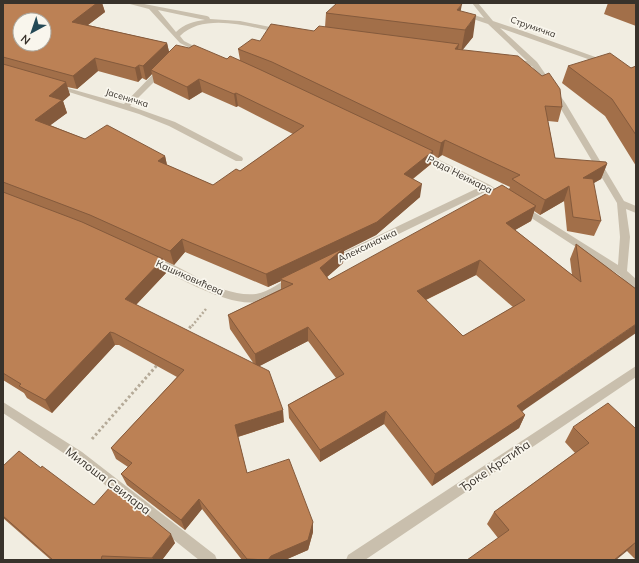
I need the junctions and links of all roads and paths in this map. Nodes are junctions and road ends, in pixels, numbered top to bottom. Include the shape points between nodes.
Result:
1 (129, 3) edge
2 (476, 3) edge
3 (152, 8) junction
4 (457, 12) edge
5 (224, 21) junction
6 (491, 22) junction
7 (284, 31) edge
8 (176, 36) junction
9 (214, 57) edge
10 (510, 61) edge
11 (167, 64) edge
12 (534, 64) junction
13 (615, 66) edge
14 (49, 85) edge
15 (125, 107) junction
16 (412, 149) edge
17 (239, 159) dead end
18 (487, 187) junction
19 (621, 203) junction
20 (636, 210) edge
21 (140, 254) edge
22 (327, 265) edge
23 (622, 272) junction
24 (299, 278) edge
25 (636, 285) edge
26 (221, 292) junction
27 (185, 333) edge
28 (160, 362) edge
29 (636, 372) edge
30 (3, 407) edge
31 (78, 456) junction
32 (210, 560) edge
33 (353, 560) edge

1 - 3 street
2 - 6 street
3 - 5 street
3 - 8 street
4 - 6 street, Струмичка
5 - 7 street
5 - 8 street via 208,20 190,24
6 - 12 street
6 - 13 street, Струмичка
8 - 9 street via 187,48
10 - 12 street
11 - 15 street
12 - 19 street via 562,104
14 - 15 street, Јасеничка
15 - 17 street, Јасеничка via 172,124
16 - 18 street, Рада Неимара
18 - 22 street, Алексиначка
18 - 23 street, Рада Неимара
19 - 20 street
19 - 23 street via 625,237
21 - 26 street, Кашиковићева
23 - 25 street, Рада Неимара
24 - 26 street, Кашиковићева via 256,298
26 - 27 path
28 - 31 path
29 - 33 street, Ђоке Крстића
30 - 31 street, Милоша Свилара
31 - 32 street, Милоша Свилара

